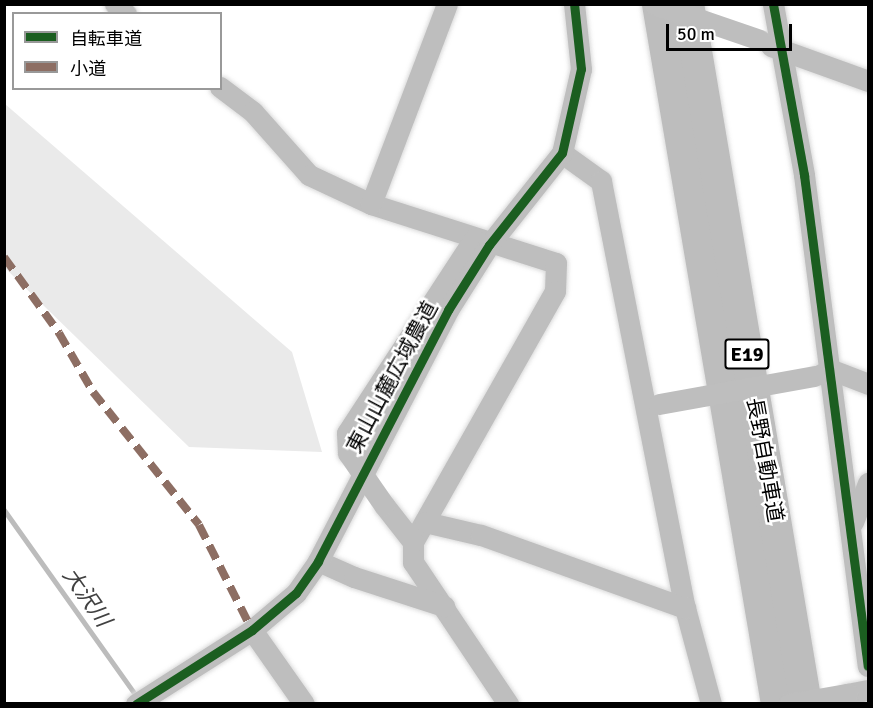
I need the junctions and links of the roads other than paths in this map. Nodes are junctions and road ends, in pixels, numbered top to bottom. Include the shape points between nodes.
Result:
1 (447, 4) edge
2 (574, 4) edge
3 (657, 4) edge
4 (688, 4) edge
5 (773, 4) edge
6 (782, 51) junction
7 (868, 81) edge
8 (222, 89) edge
9 (562, 153) junction
10 (371, 204) junction
11 (482, 242) junction
12 (823, 373) junction
13 (868, 384) edge
14 (654, 405) junction
15 (868, 483) edge
16 (426, 522) junction
17 (852, 523) junction
18 (414, 542) junction
19 (318, 561) junction
20 (444, 606) junction
21 (685, 608) junction
22 (252, 630) junction
23 (868, 666) edge
24 (868, 690) edge
25 (136, 704) edge
26 (304, 704) edge
27 (508, 704) edge
28 (711, 704) edge
29 (777, 704) edge
30 (789, 704) edge
31 (806, 704) edge

1 - 10 street
2 - 9 street, 東山山麓広域農道 via 581,69
3 - 6 street, bridge
3 - 29 highway, 長野自動車道 / E19
4 - 31 highway, 長野自動車道 / E19
5 - 6 street
6 - 7 street
6 - 12 street
8 - 10 street via 253,112 309,175
9 - 11 street, 東山山麓広域農道
9 - 14 street via 601,181
10 - 11 street
11 - 16 street via 556,263 555,291
11 - 18 street, bridge via 347,433 348,453
11 - 19 street, 東山山麓広域農道
12 - 13 street
12 - 14 street, bridge
12 - 17 street
14 - 21 street
15 - 17 street
16 - 18 street
16 - 21 street via 481,535
17 - 23 street
18 - 20 street via 413,562
19 - 20 street
19 - 22 street, 東山山麓広域農道 via 296,593
20 - 27 street
21 - 28 street
22 - 25 street, 東山山麓広域農道
22 - 26 street
24 - 30 street, bridge

